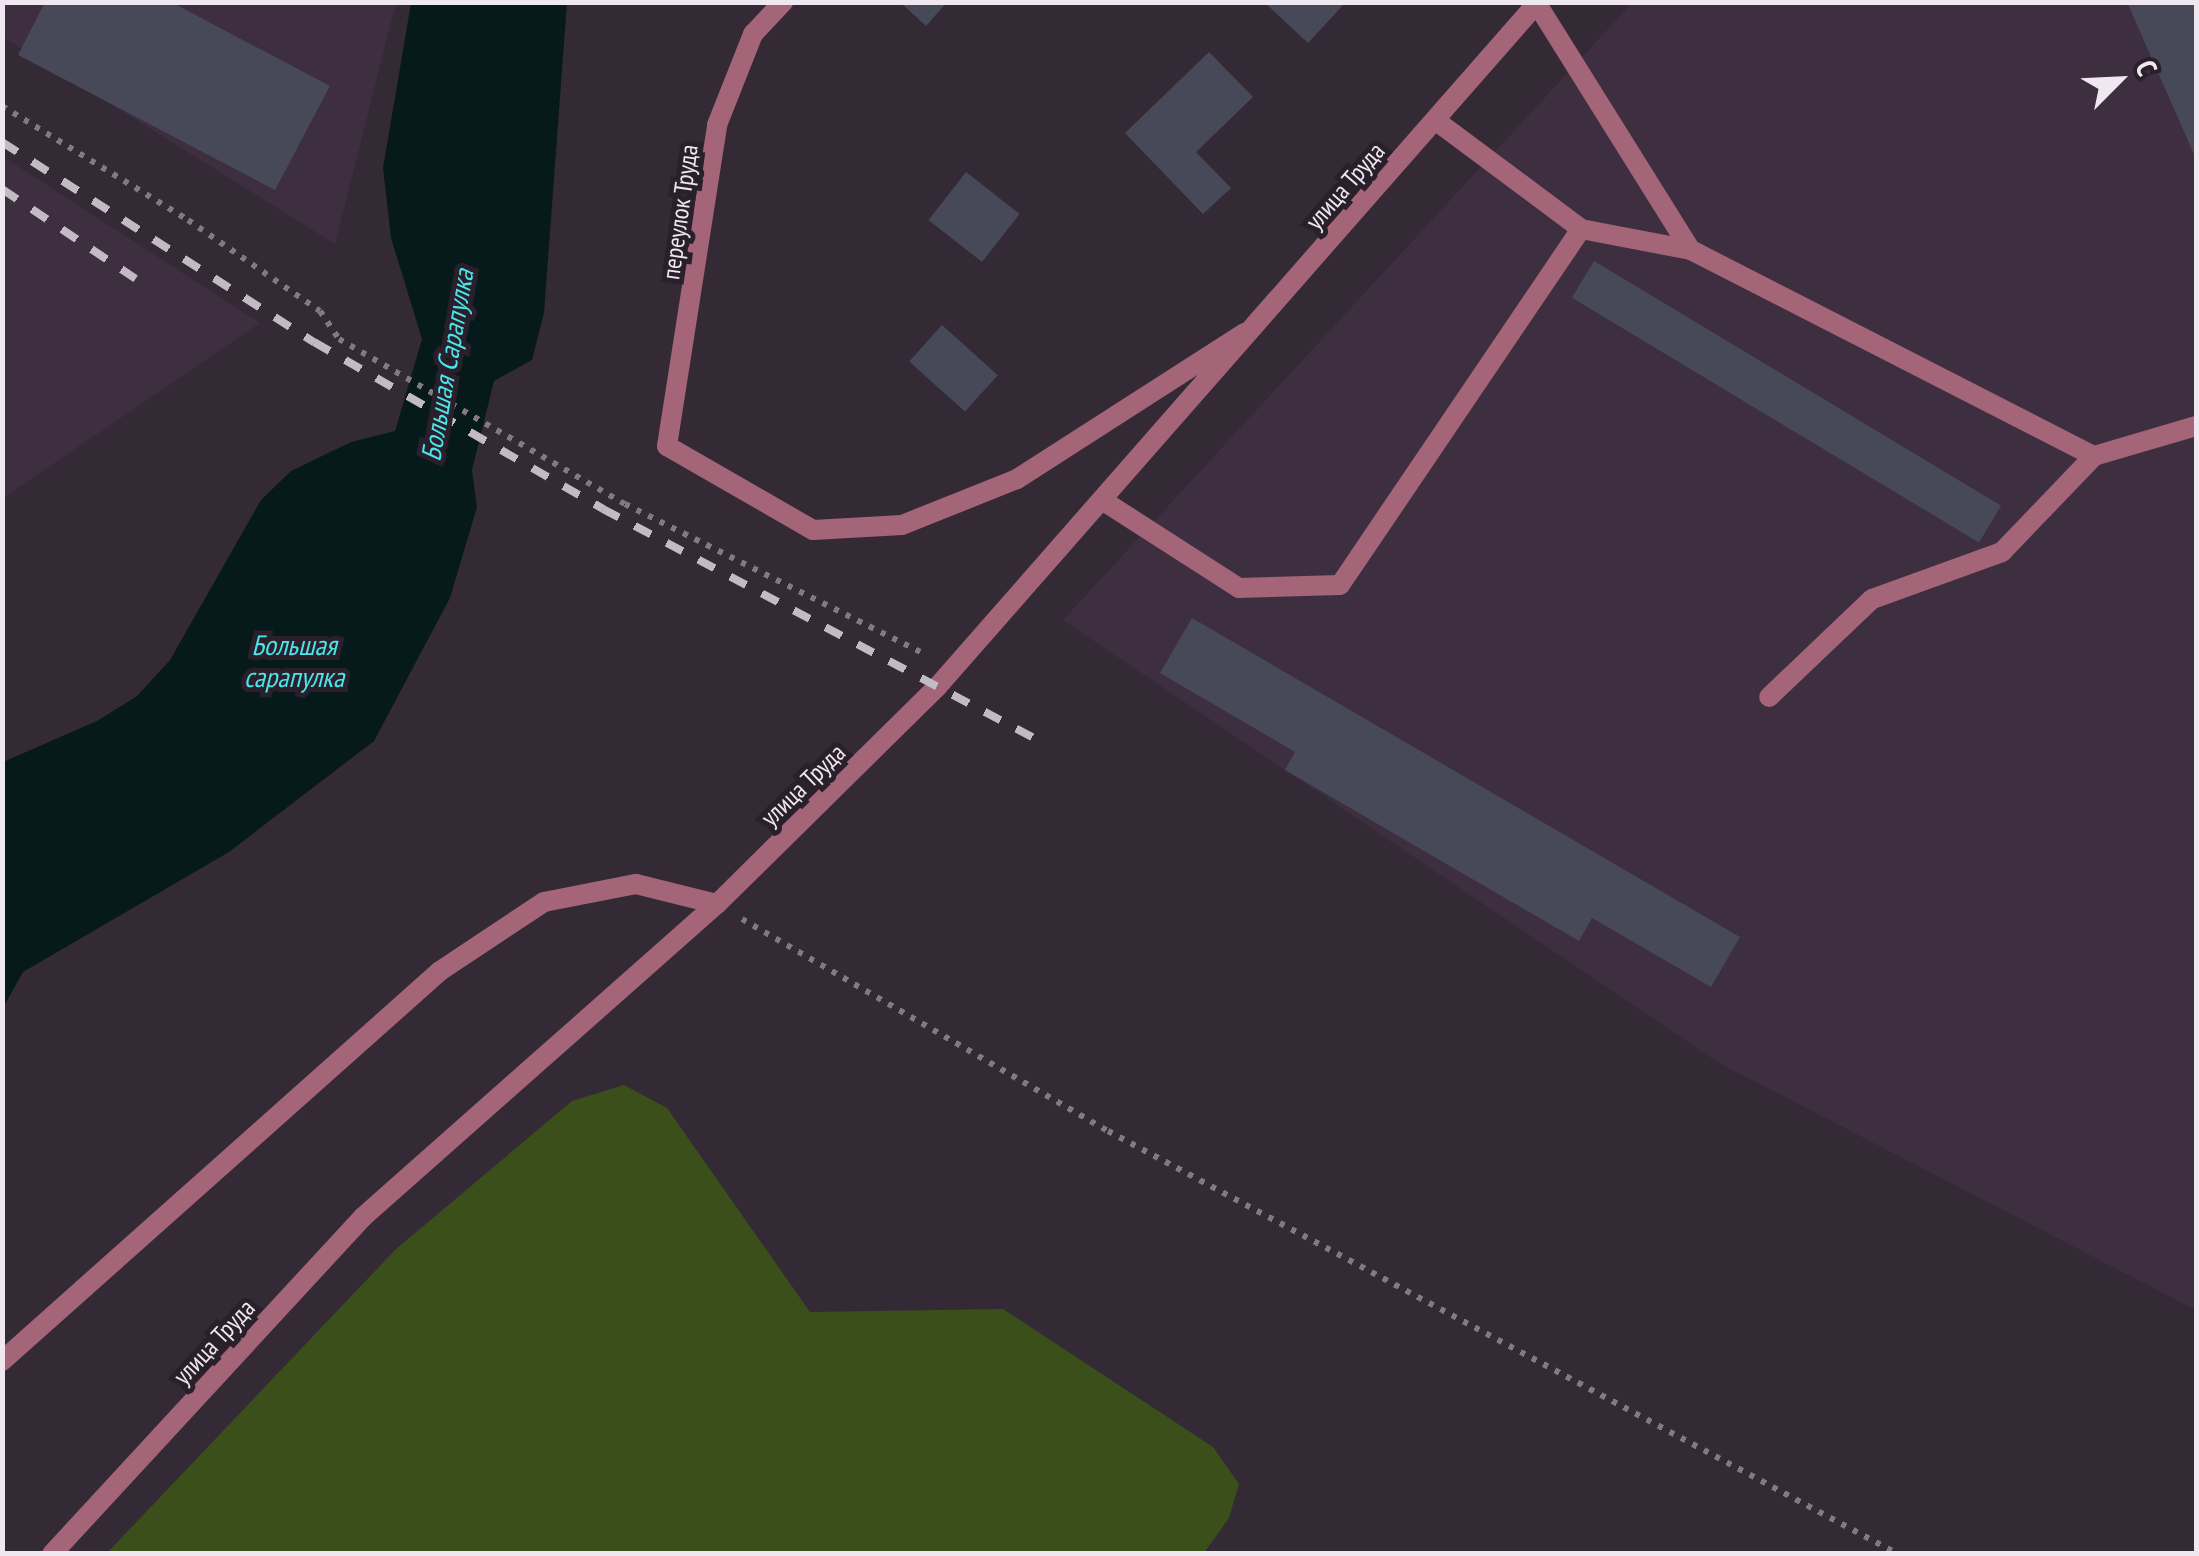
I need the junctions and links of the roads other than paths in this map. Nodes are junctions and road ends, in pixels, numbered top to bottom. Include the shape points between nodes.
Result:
1 (783, 2) edge
2 (1538, 3) edge
3 (1435, 120) junction
4 (1581, 229) junction
5 (1691, 250) junction
6 (1254, 326) junction
7 (2196, 426) edge
8 (2094, 456) junction
9 (1102, 500) junction
10 (1769, 697) dead end
11 (717, 904) junction
12 (2, 1360) edge
13 (52, 1554) edge

1 - 6 street, переулок Труда via 753,34 717,125 668,446 813,530 902,525 1018,479
2 - 3 street, улица Труда
2 - 5 street
3 - 4 street
3 - 6 street, улица Труда
4 - 5 street
4 - 9 street via 1340,585 1240,588
5 - 8 street
6 - 9 street, улица Труда
7 - 8 street
8 - 10 street via 2002,552 1872,599
9 - 11 street, улица Труда via 954,669
11 - 12 street via 636,884 544,902 440,970
11 - 13 street, улица Труда via 363,1218

